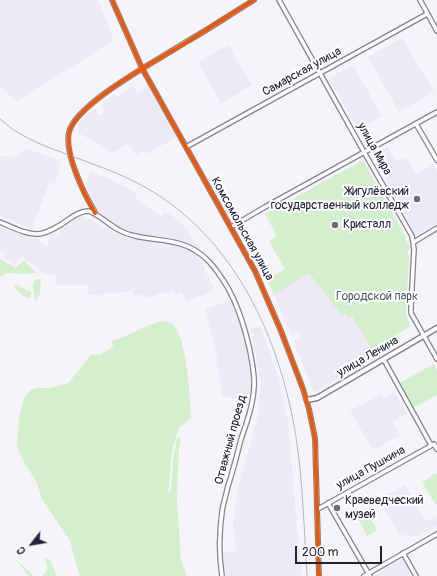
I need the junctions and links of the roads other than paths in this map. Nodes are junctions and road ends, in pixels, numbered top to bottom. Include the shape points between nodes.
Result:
1 (112, 0) edge
2 (254, 0) edge
3 (280, 0) edge
4 (420, 0) edge
5 (427, 14) junction
6 (437, 31) edge
7 (142, 68) junction
8 (320, 73) junction
9 (437, 112) edge
10 (416, 124) junction
11 (186, 147) junction
12 (364, 152) junction
13 (437, 160) edge
14 (95, 213) junction
15 (0, 222) edge
16 (231, 227) junction
17 (437, 228) edge
18 (414, 242) junction
19 (437, 328) edge
20 (424, 336) junction
21 (437, 359) edge
22 (384, 360) junction
23 (307, 400) junction
24 (432, 444) junction
25 (437, 449) edge
26 (328, 503) junction
27 (318, 509) junction
28 (437, 534) edge
29 (403, 554) junction
30 (369, 575) edge
31 (222, 576) edge
32 (319, 576) edge
33 (364, 576) edge
34 (416, 576) edge

1 - 7 street, Комсомольская улица
2 - 7 street
3 - 8 street, улица Мира
4 - 5 street
5 - 6 street
5 - 8 street, Самарская улица
7 - 11 street, Комсомольская улица
7 - 14 street via 97,100 70,128 68,141 71,160
8 - 11 street, Самарская улица
8 - 12 street, улица Мира
9 - 10 street
10 - 12 street
10 - 13 street
11 - 16 street, Комсомольская улица
12 - 16 street
12 - 18 street, улица Мира
14 - 15 street via 82,212 43,234 28,234
14 - 31 street, Отважный проезд via 120,231 181,244 203,255 220,276 242,318 253,367 254,385 251,411 222,511
16 - 23 street, Комсомольская улица via 263,288
17 - 18 street
18 - 20 street via 411,313
19 - 20 street, улица Ленина
20 - 21 street
20 - 22 street, улица Ленина
22 - 23 street, улица Ленина via 317,398
22 - 24 street
23 - 27 street, Комсомольская улица via 315,438
24 - 25 street
24 - 26 street, улица Пушкина
26 - 27 street, улица Пушкина
26 - 30 street
27 - 32 street, Комсомольская улица
28 - 29 street
29 - 30 street
29 - 34 street
30 - 33 street

